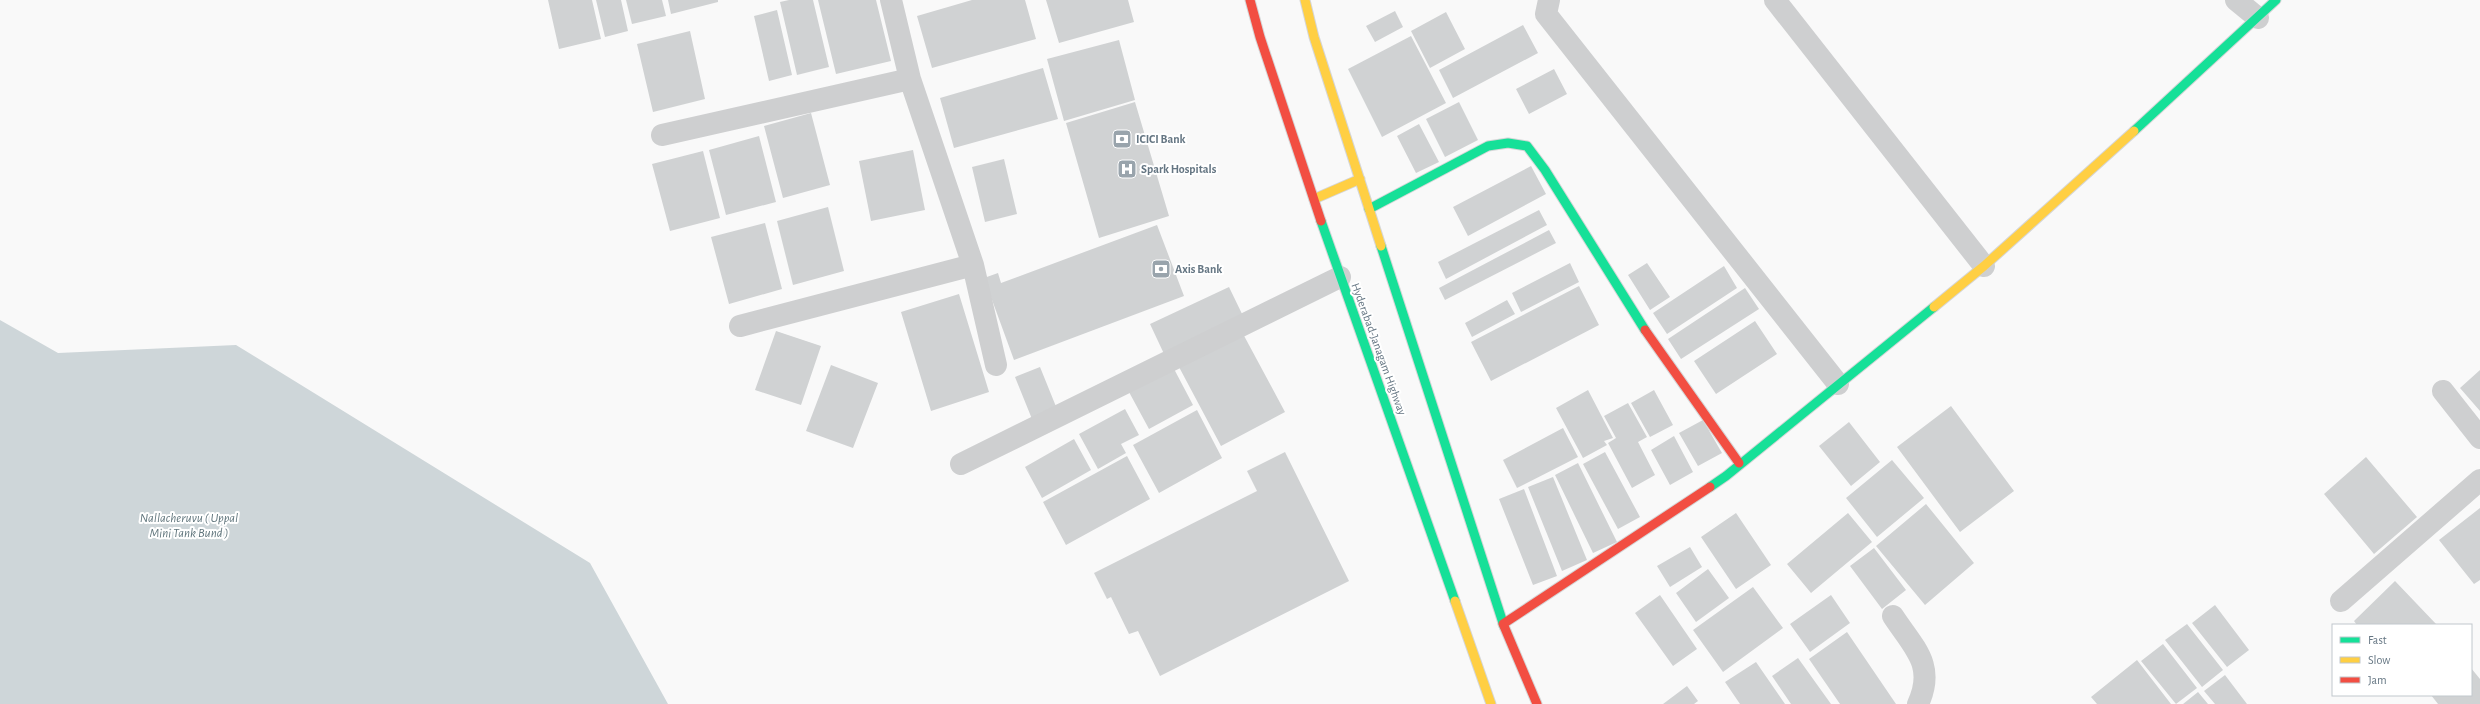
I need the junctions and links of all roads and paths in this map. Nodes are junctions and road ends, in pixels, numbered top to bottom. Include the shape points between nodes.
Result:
1 (891, 0) edge
2 (1250, 0) edge
3 (1305, 0) edge
4 (1549, 0) edge
5 (1775, 0) edge
6 (2236, 0) edge
7 (2276, 0) edge
8 (2258, 18) junction
9 (910, 79) junction
10 (662, 135) dead end
11 (1360, 179) junction
12 (1314, 198) junction
13 (1369, 209) junction
14 (973, 265) junction
15 (1984, 266) junction
16 (1340, 277) junction
17 (740, 326) dead end
18 (996, 365) dead end
19 (1838, 384) junction
20 (2443, 391) dead end
21 (2480, 438) edge
22 (961, 464) dead end
23 (1739, 464) junction
24 (2480, 480) edge
25 (2341, 601) dead end
26 (1893, 616) dead end
27 (1503, 624) junction
28 (1491, 704) edge
29 (1537, 704) edge
30 (1918, 704) edge

1 - 9 street
2 - 12 main road, Hyderabad-Janagam Highway
3 - 11 main road
4 - 19 street via 1546,14
5 - 15 street
6 - 8 street
7 - 8 main road
8 - 15 main road
9 - 10 street
9 - 14 street
11 - 12 main road
11 - 13 main road
12 - 16 main road, Hyderabad-Janagam Highway
13 - 23 main road via 1488,146 1508,143 1527,146 1545,170 1655,347
13 - 27 main road
14 - 17 street
14 - 18 street
15 - 19 main road
16 - 22 street
16 - 28 main road, Hyderabad-Janagam Highway
19 - 23 main road
20 - 21 street
23 - 27 main road via 1726,476
24 - 25 street
26 - 30 street via 1924,665 1925,689
27 - 29 main road

